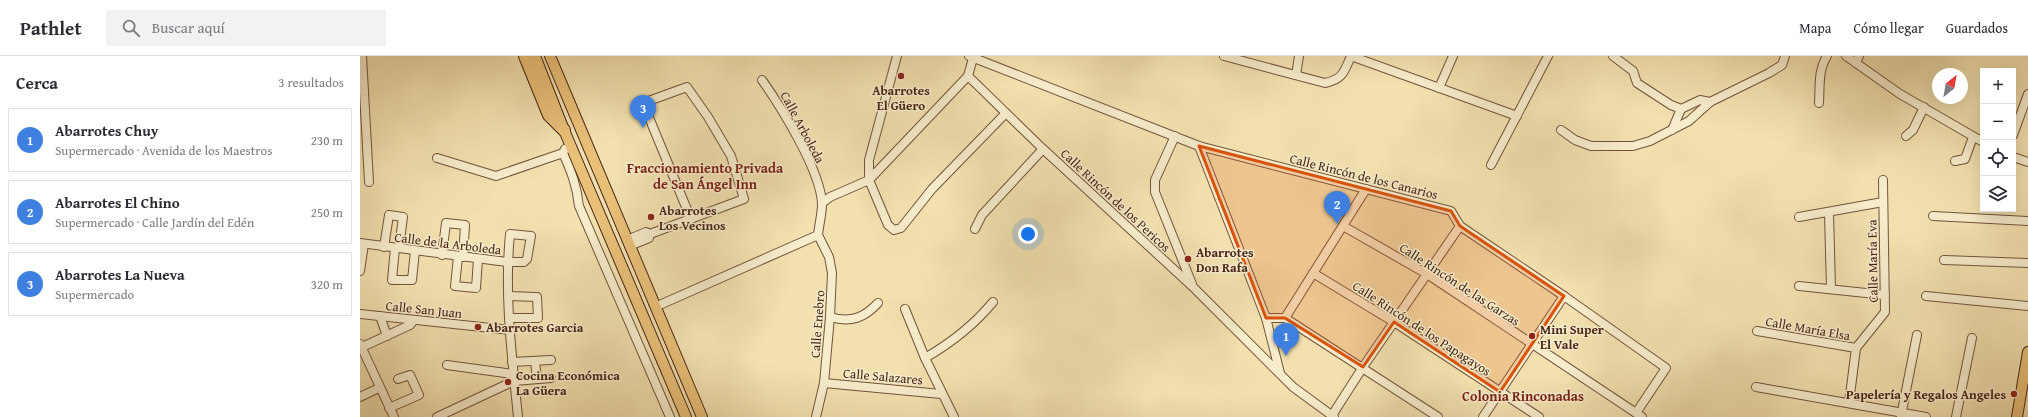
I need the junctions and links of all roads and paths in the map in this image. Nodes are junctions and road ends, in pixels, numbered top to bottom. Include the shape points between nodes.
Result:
1 (362, 56) edge
2 (525, 56) edge
3 (535, 56) edge
4 (550, 56) edge
5 (896, 56) edge
6 (1224, 56) edge
7 (1300, 56) edge
8 (1452, 56) edge
9 (1548, 56) edge
10 (1613, 56) edge
11 (1785, 56) edge
12 (1827, 56) edge
13 (1846, 56) edge
14 (971, 57) edge
15 (1858, 60) edge
16 (1296, 75) junction
17 (968, 76) junction
18 (762, 80) dead end
19 (1439, 88) junction
20 (2028, 94) edge
21 (1710, 102) junction
22 (1819, 103) dead end
23 (1924, 107) junction
24 (1681, 109) junction
25 (1006, 114) junction
26 (1517, 116) junction
27 (2016, 127) edge
28 (1562, 130) dead end
29 (1672, 130) junction
30 (567, 135) junction
31 (1175, 136) junction
32 (1906, 136) dead end
33 (1973, 137) junction
34 (1980, 140) edge
35 (1199, 146) junction
36 (1043, 149) junction
37 (562, 153) junction
38 (437, 158) dead end
39 (2016, 158) edge
40 (1955, 161) dead end
41 (2028, 162) edge
42 (1491, 165) dead end
43 (586, 180) junction
44 (869, 180) junction
45 (1883, 180) dead end
46 (369, 182) dead end
47 (1366, 189) junction
48 (578, 191) junction
49 (1883, 202) junction
50 (822, 203) junction
51 (1983, 212) edge
52 (1829, 213) junction
53 (1933, 216) dead end
54 (1799, 217) dead end
55 (1982, 218) junction
56 (691, 219) junction
57 (2028, 221) edge
58 (1343, 226) junction
59 (1460, 226) junction
60 (974, 229) dead end
61 (818, 234) junction
62 (628, 243) junction
63 (362, 244) edge
64 (384, 246) junction
65 (397, 248) junction
66 (415, 251) junction
67 (442, 255) junction
68 (461, 257) junction
69 (478, 259) junction
70 (1944, 260) dead end
71 (507, 262) junction
72 (2028, 263) edge
73 (360, 271) edge
74 (1313, 273) junction
75 (1427, 274) junction
76 (1192, 286) junction
77 (1799, 286) dead end
78 (1831, 289) junction
79 (1885, 295) junction
80 (509, 296) junction
81 (1564, 296) junction
82 (1926, 296) dead end
83 (993, 302) dead end
84 (878, 303) dead end
85 (2028, 306) edge
86 (655, 307) junction
87 (905, 309) dead end
88 (360, 314) edge
89 (380, 316) junction
90 (830, 317) junction
91 (510, 318) junction
92 (1266, 318) junction
93 (1285, 318) junction
94 (413, 321) junction
95 (1394, 322) junction
96 (510, 330) junction
97 (1757, 331) dead end
98 (1917, 335) dead end
99 (387, 336) junction
100 (1972, 338) dead end
101 (1531, 344) junction
102 (360, 347) edge
103 (1856, 348) junction
104 (2028, 352) edge
105 (924, 358) junction
106 (551, 360) dead end
107 (535, 361) junction
108 (512, 362) junction
109 (446, 365) dead end
110 (1363, 367) junction
111 (1280, 373) junction
112 (398, 378) dead end
113 (514, 378) junction
114 (551, 378) dead end
115 (537, 379) junction
116 (824, 383) junction
117 (1756, 387) dead end
118 (379, 388) junction
119 (2025, 388) edge
120 (1500, 392) junction
121 (941, 394) junction
122 (360, 396) edge
123 (1849, 403) junction
124 (389, 408) junction
125 (1901, 414) edge
126 (1639, 415) edge
127 (394, 417) edge
128 (436, 417) edge
129 (518, 417) edge
130 (670, 417) edge
131 (686, 417) edge
132 (702, 417) edge
133 (816, 417) edge
134 (954, 417) edge
135 (1332, 417) edge
136 (1438, 417) edge
137 (1483, 417) edge
138 (1539, 417) edge
139 (1926, 417) edge
140 (1956, 417) edge
141 (2017, 417) edge

1 - 46 street
2 - 30 highway via 549,115
3 - 30 main road
4 - 62 main road
5 - 44 street via 869,160
6 - 16 street
7 - 16 street
8 - 19 street
9 - 26 street
10 - 24 street via 1633,71 1637,83
11 - 21 street via 1782,65 1769,73
12 - 22 street via 1820,75
13 - 15 street
14 - 17 street
14 - 31 street, Calle Rincón de los Canarios
15 - 23 street via 1900,94
16 - 19 street via 1325,83 1334,81 1342,77 1350,56
17 - 25 street, Calle Rincón de los Pericos
17 - 44 street
18 - 50 street, Calle Arboleda via 778,102 813,169
19 - 26 street
20 - 27 street
21 - 24 street via 1700,100
21 - 29 street via 1689,121
23 - 32 street via 1913,130
23 - 33 street
24 - 29 street
25 - 36 street, Calle Rincón de los Pericos
25 - 44 street via 932,189 901,228 894,230 888,225
26 - 42 street
28 - 29 street via 1575,140 1591,146 1633,146 1650,142
30 - 37 street
30 - 43 main road
31 - 35 street, Calle Rincón de los Canarios
31 - 76 street via 1155,180 1155,192
33 - 34 street
33 - 40 street via 1965,159
35 - 47 street, Calle Rincón de los Canarios
35 - 92 street
36 - 60 street via 982,215
36 - 76 street, Calle Rincón de los Pericos
37 - 38 street via 496,176
37 - 48 street via 574,176
39 - 41 street
43 - 48 street
43 - 131 main road
44 - 50 street
45 - 49 street, Calle María Eva
47 - 58 street
47 - 59 street, Calle Rincón de los Canarios via 1451,210
48 - 130 street via 579,206
49 - 52 street
49 - 79 street, Calle María Eva
50 - 61 street, Calle Arboleda
51 - 55 street
52 - 54 street
52 - 78 street
53 - 55 street
55 - 57 street
56 - 56 street via 744,199 731,156 687,87 642,103
56 - 62 street
58 - 74 street
58 - 75 street, Calle Rincón de las Garzas
59 - 75 street
59 - 81 street, Calle Rincón de los Canarios
61 - 86 street
61 - 90 street, Calle Enebro via 829,256 832,273
62 - 86 main road
63 - 64 street, Calle de la Arboleda
63 - 73 street
64 - 65 street, Calle de la Arboleda
64 - 65 street via 389,215 403,217
65 - 66 street, Calle de la Arboleda
65 - 66 street via 392,280 412,280
66 - 67 street, Calle de la Arboleda
67 - 68 street, Calle de la Arboleda
67 - 68 street via 446,223 465,225
68 - 69 street, Calle de la Arboleda
68 - 69 street via 455,286 476,288
69 - 71 street, Calle de la Arboleda
70 - 72 street
71 - 71 street, Calle de la Arboleda via 510,234 531,236 527,259 524,262
71 - 80 street
74 - 93 street
74 - 95 street, Calle Rincón de los Papagayos
75 - 95 street
75 - 101 street, Calle Rincón de las Garzas
76 - 111 street, Calle Rincón de los Pericos
77 - 78 street
78 - 79 street
79 - 103 street, Calle María Eva via 1885,312
80 - 91 street
80 - 91 street via 537,297 538,318
81 - 101 street
81 - 126 street, Calle Rincón de los Canarios via 1666,368
82 - 85 street
83 - 105 street via 949,344
84 - 90 street via 871,311 857,319 842,320
86 - 132 main road
87 - 105 street
88 - 89 street, Calle San Juan
89 - 94 street, Calle San Juan
89 - 99 street
90 - 116 street, Calle Enebro
91 - 96 street
92 - 93 street
92 - 111 street
93 - 110 street
94 - 96 street, Calle San Juan
94 - 99 street
95 - 110 street
95 - 120 street, Calle Rincón de los Papagayos
96 - 108 street
97 - 103 street, Calle María Elsa
98 - 125 street
99 - 102 street
100 - 140 street
101 - 120 street
101 - 126 street, Calle Rincón de las Garzas
102 - 118 street
103 - 123 street
104 - 119 main road
105 - 121 street
106 - 107 street
107 - 108 street
107 - 115 street
108 - 113 street
109 - 113 street
110 - 135 street
110 - 136 street
111 - 135 street, Calle Rincón de los Pericos via 1293,387
112 - 124 street via 410,374 419,395
113 - 115 street
113 - 128 street
113 - 129 street
114 - 115 street
116 - 121 street, Calle Salazares
116 - 133 street, Calle Enebro
117 - 123 street
118 - 122 street
118 - 124 street
119 - 141 main road
120 - 137 street
120 - 138 street, Calle Rincón de los Papagayos
121 - 134 street
123 - 125 street
124 - 127 street
125 - 139 street

